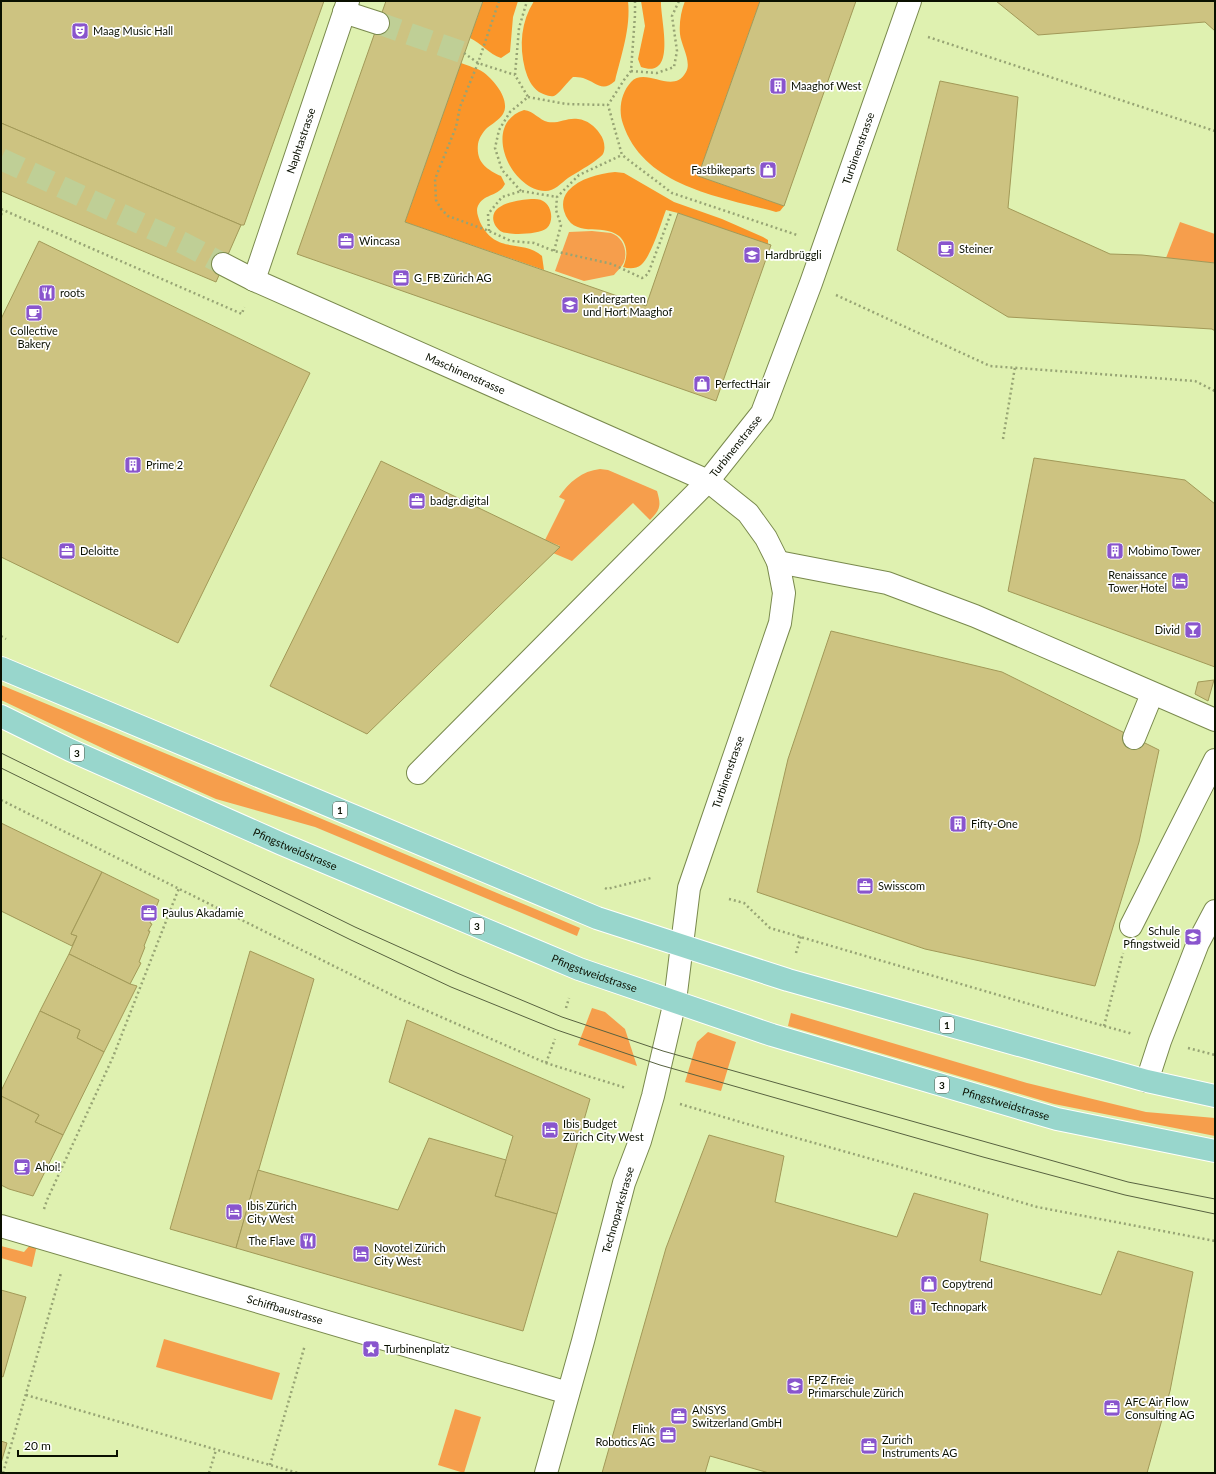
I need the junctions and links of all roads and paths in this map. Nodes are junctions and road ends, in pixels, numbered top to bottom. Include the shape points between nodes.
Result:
1 (499, 1) edge
2 (527, 1) edge
3 (635, 1) edge
4 (679, 1) edge
5 (910, 1) edge
6 (346, 6) edge
7 (378, 22) tunnel mouth
8 (901, 28) junction
9 (464, 53) tunnel mouth
10 (478, 63) junction
11 (631, 71) junction
12 (515, 75) junction
13 (528, 97) junction
14 (608, 105) junction
15 (1215, 131) edge
16 (622, 155) junction
17 (521, 191) junction
18 (557, 197) junction
19 (2, 209) edge
20 (671, 213) dead end
21 (1, 214) edge
22 (489, 231) junction
23 (824, 244) junction
24 (554, 250) junction
25 (224, 264) tunnel mouth
26 (254, 280) junction
27 (811, 283) junction
28 (1015, 367) junction
29 (1215, 392) edge
30 (1003, 439) dead end
31 (708, 481) junction
32 (778, 562) junction
33 (1, 668) edge
34 (1152, 694) junction
35 (1, 716) edge
36 (1215, 720) edge
37 (1134, 738) dead end
38 (1215, 760) edge
39 (418, 773) dead end
40 (1, 800) edge
41 (179, 888) junction
42 (729, 899) dead end
43 (1215, 911) edge
44 (1131, 926) joint
45 (801, 936) junction
46 (682, 945) junction
47 (796, 953) dead end
48 (569, 998) dead end
49 (675, 1001) junction
50 (566, 1008) dead end
51 (1104, 1026) junction
52 (555, 1039) dead end
53 (1160, 1041) junction
54 (1215, 1056) edge
55 (546, 1063) junction
56 (1147, 1081) junction
57 (627, 1088) dead end
58 (1215, 1096) edge
59 (677, 1103) dead end
60 (1215, 1151) edge
61 (1, 1226) edge
62 (37, 1236) junction
63 (1215, 1241) edge
64 (69, 1246) junction
65 (296, 1376) dead end
66 (568, 1393) junction
67 (26, 1395) junction
68 (216, 1450) junction
69 (270, 1465) junction
70 (3, 1473) edge
71 (209, 1473) edge
72 (298, 1473) edge
73 (546, 1473) edge

1 - 10 path
2 - 12 path via 519,28
3 - 11 path
4 - 11 path via 672,16 677,51 674,67 657,73
5 - 8 street, Turbinenstrasse
6 - 7 street
6 - 26 street, Naphtastrasse
8 - 15 path
8 - 23 street, Turbinenstrasse
9 - 10 path
10 - 12 path
10 - 22 path via 435,179 436,200 448,216
11 - 14 path
12 - 13 path
13 - 14 path via 566,104
13 - 17 path via 510,112 499,130 495,148 502,170
14 - 16 path
16 - 18 path via 579,175
16 - 23 path via 672,193
17 - 18 path
17 - 22 path via 502,197 488,214
18 - 24 path via 556,210 561,225
19 - 21 path
19 - 26 path via 242,314
20 - 24 path via 648,274 642,278 612,264
22 - 24 path via 511,241 534,243
23 - 27 street, Turbinenstrasse
25 - 26 street, Maschinenstrasse
26 - 31 street, Maschinenstrasse
27 - 28 path via 990,366
27 - 31 street, Turbinenstrasse via 762,413
28 - 29 path via 1195,381
28 - 30 path
31 - 32 street, Turbinenstrasse via 748,513 766,538
31 - 39 street
32 - 34 street via 887,583 975,616
32 - 46 street, Turbinenstrasse via 784,593 780,623 689,888
33 - 46 main road, 1 via 590,915
34 - 36 street
34 - 37 street
35 - 49 main road, Pfingstweidstrasse / 3 via 70,750 289,848 579,969
38 - 44 street
40 - 41 path
41 - 55 path via 400,999
41 - 62 path via 113,1057 47,1200
42 - 45 path via 744,903 770,928
43 - 53 street via 1198,942
44 - 51 path
45 - 47 path
45 - 51 path
46 - 49 street, Technoparkstrasse
46 - 56 main road, 1 via 788,980
48 - 50 path
49 - 60 main road, Pfingstweidstrasse / 3 via 772,1035 1057,1119
49 - 66 street, Technoparkstrasse via 653,1096 640,1142 624,1183
51 - 53 path
52 - 55 path
53 - 54 path
53 - 56 street
55 - 57 path
56 - 58 main road, 1
59 - 63 path via 1036,1207
61 - 62 street, Schiffbaustrasse
62 - 64 street, Schiffbaustrasse
64 - 66 street, Schiffbaustrasse
64 - 67 path
65 - 69 path
66 - 73 street, Technoparkstrasse
67 - 68 path
67 - 70 path
68 - 69 path
68 - 71 path
69 - 72 path

